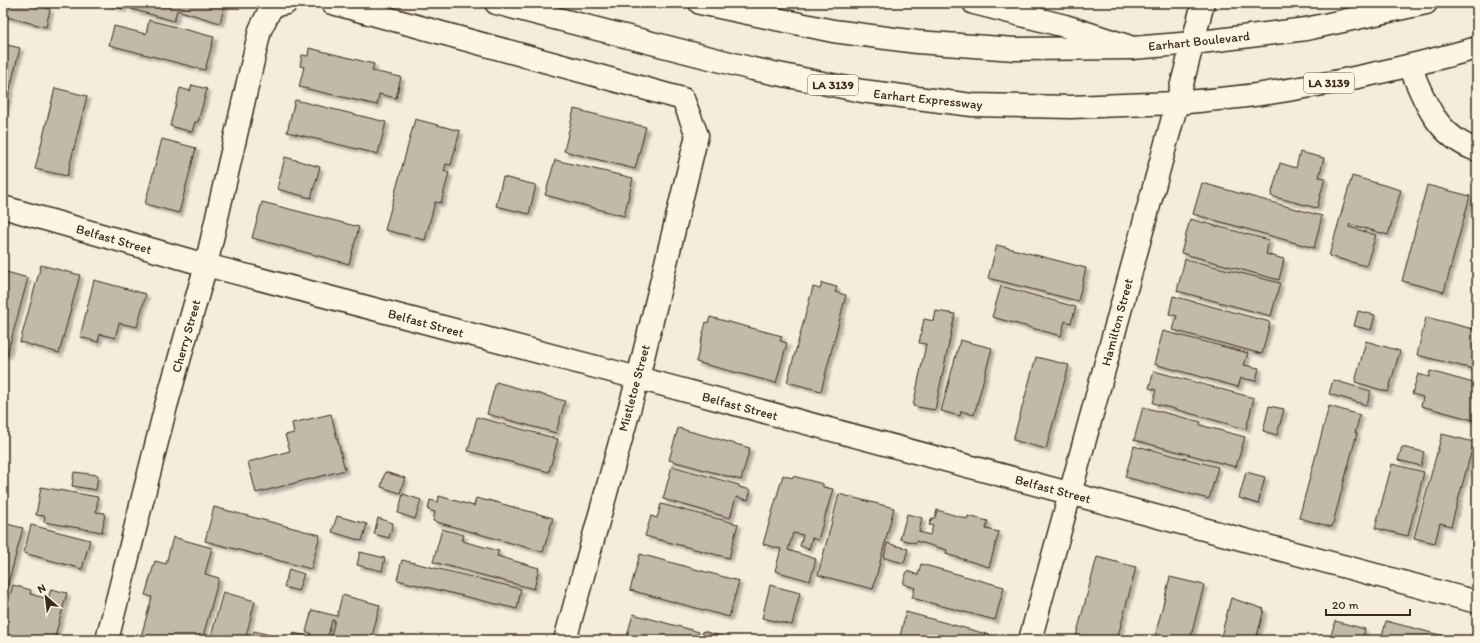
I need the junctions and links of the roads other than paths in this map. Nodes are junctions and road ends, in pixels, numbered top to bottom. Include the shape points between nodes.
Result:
1 (286, 3) edge
2 (332, 3) edge
3 (496, 3) edge
4 (700, 3) edge
5 (974, 3) edge
6 (1203, 3) edge
7 (1426, 3) edge
8 (1193, 43) junction
9 (1132, 48) junction
10 (1477, 48) edge
11 (1410, 66) junction
12 (1178, 103) junction
13 (1477, 150) edge
14 (3, 207) edge
15 (206, 266) junction
16 (638, 378) junction
17 (1070, 494) junction
18 (1477, 602) edge
19 (107, 640) edge
20 (565, 640) edge
21 (1030, 640) edge

1 - 15 main road, Cherry Street via 272,6 260,30
2 - 16 main road, Mistletoe Street via 683,99 697,135
3 - 12 main road, Earhart Expressway / LA 3139 via 753,69 862,92 972,105 1071,107
4 - 9 main road via 833,31 917,42 1015,49
5 - 9 main road, Earhart Boulevard via 1065,26
6 - 8 main road, Hamilton Street
7 - 8 main road, Earhart Boulevard via 1306,29
8 - 9 main road, Earhart Boulevard
8 - 12 main road, Hamilton Street
10 - 11 main road, LA 3139
11 - 12 main road, LA 3139 via 1268,93
11 - 13 main road via 1420,93 1446,133
12 - 17 main road, Hamilton Street
14 - 15 main road, Belfast Street
15 - 16 main road, Belfast Street
15 - 19 main road, Cherry Street via 166,406
16 - 17 main road, Belfast Street
16 - 20 main road, Mistletoe Street
17 - 18 main road, Belfast Street
17 - 21 main road, Hamilton Street

